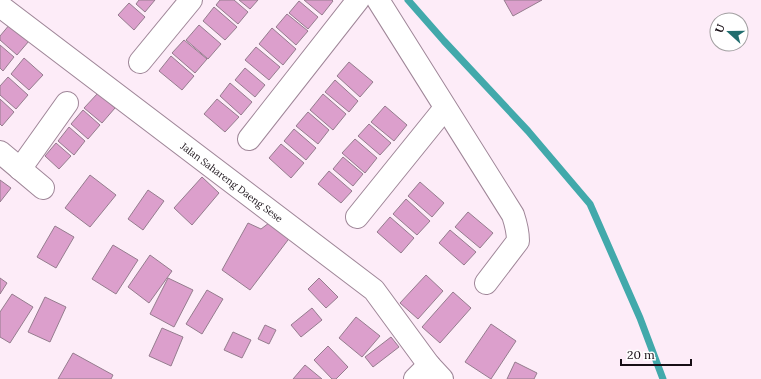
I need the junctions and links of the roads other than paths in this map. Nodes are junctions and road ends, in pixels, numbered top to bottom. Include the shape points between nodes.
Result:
1 (5, 0) edge
2 (191, 0) edge
3 (358, 0) edge
4 (378, 0) edge
5 (0, 6) edge
6 (140, 62) dead end
7 (67, 103) dead end
8 (445, 108) junction
9 (249, 139) dead end
10 (0, 152) edge
11 (20, 169) junction
12 (43, 188) dead end
13 (357, 217) dead end
14 (486, 283) dead end
15 (429, 374) edge

1 - 5 street
2 - 6 street
3 - 9 street
4 - 8 street
5 - 15 street, Jalan Sahareng Daeng Sese via 374,290
7 - 11 street
8 - 13 street
8 - 14 street via 516,223 518,241
10 - 11 street
11 - 12 street

